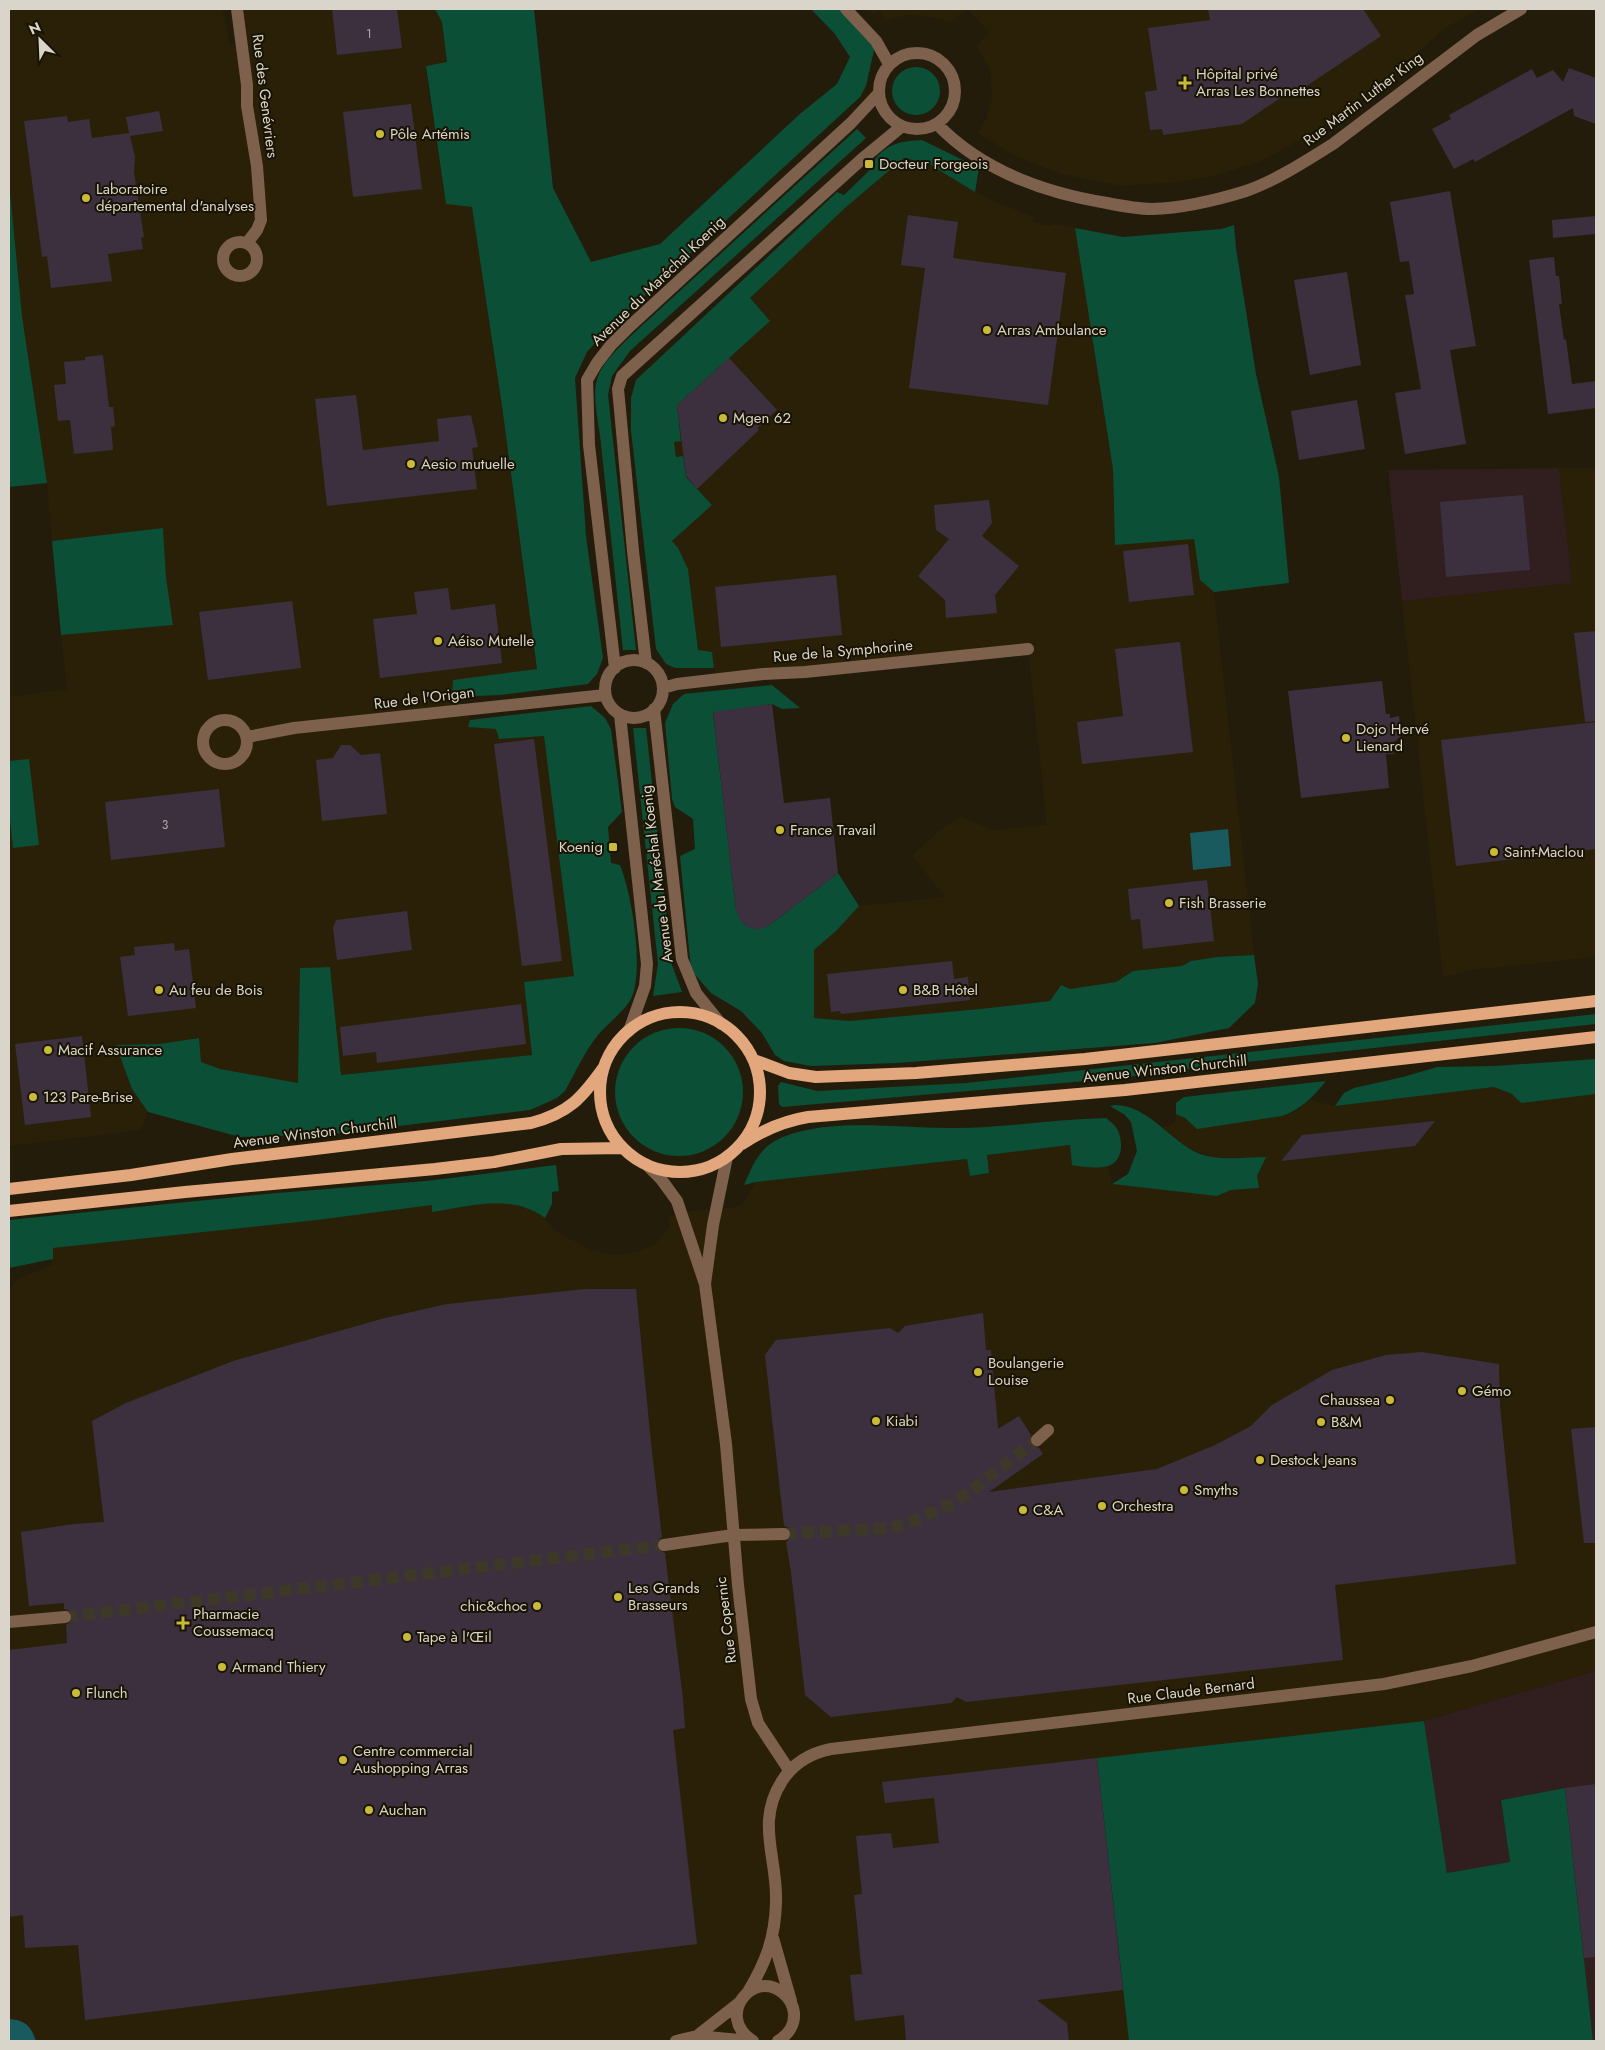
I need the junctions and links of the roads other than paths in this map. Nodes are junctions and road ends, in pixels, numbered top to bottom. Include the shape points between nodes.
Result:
1 (237, 9) edge
2 (846, 9) edge
3 (1521, 9) edge
4 (889, 64) junction
5 (879, 93) junction
6 (937, 124) junction
7 (901, 127) junction
8 (247, 243) dead end
9 (1028, 649) dead end
10 (646, 663) junction
11 (615, 668) junction
12 (662, 688) junction
13 (605, 695) junction
14 (654, 709) junction
15 (620, 715) junction
16 (247, 737) dead end
17 (1596, 1001) edge
18 (721, 1024) junction
19 (629, 1031) junction
20 (1596, 1037) edge
21 (754, 1060) junction
22 (604, 1067) junction
23 (742, 1144) junction
24 (622, 1148) junction
25 (727, 1157) junction
26 (648, 1166) junction
27 (9, 1189) edge
28 (9, 1211) edge
29 (705, 1284) junction
30 (1048, 1430) dead end
31 (1037, 1440) tunnel mouth
32 (784, 1534) tunnel mouth
33 (733, 1535) junction
34 (664, 1544) tunnel mouth
35 (65, 1617) tunnel mouth
36 (9, 1622) edge
37 (1596, 1632) edge
38 (789, 1770) junction
39 (773, 1938) junction
40 (748, 1992) junction
41 (739, 2004) junction
42 (793, 2007) junction
43 (793, 2023) junction
44 (697, 2036) junction
45 (676, 2041) edge
46 (751, 2041) edge
47 (778, 2041) edge
48 (792, 2041) edge

1 - 8 street, Rue des Genévriers via 261,220
2 - 4 street via 876,40
3 - 6 street, Rue Martin Luther King via 1477,35 1333,144 1290,170 1246,191 1184,205 1152,209 1125,206 1072,196 1029,183 985,162 954,142
4 - 5 street via 880,79
4 - 6 street via 910,53 922,53 934,56 951,72 956,95 950,112
5 - 7 street via 886,115
5 - 11 street, Avenue du Maréchal Koenig via 851,123 618,338 596,363 588,380 589,445
6 - 7 street via 920,130
7 - 10 street via 622,376 618,390 620,420
9 - 12 street, Rue de la Symphorine via 763,674
10 - 11 street via 628,661
10 - 12 street via 654,668
11 - 13 street via 609,675
12 - 14 street via 662,696
13 - 15 street
13 - 16 street, Rue de l'Origan via 294,728
14 - 15 street via 638,717
14 - 18 street, Avenue du Maréchal Koenig via 682,959 696,993
15 - 19 street, Avenue du Maréchal Koenig via 647,964 646,986
17 - 21 main road, Avenue Winston Churchill via 1085,1059 916,1073 816,1077 790,1074
18 - 19 main road via 698,1015 674,1013 650,1019
18 - 21 main road via 740,1040
19 - 22 main road via 614,1047
20 - 23 main road, Avenue Winston Churchill via 1125,1090 808,1117 783,1122
21 - 23 main road via 760,1082 760,1104
22 - 24 main road via 600,1093 603,1112
22 - 27 main road, Avenue Winston Churchill via 567,1109 531,1123
23 - 25 main road
24 - 26 main road
24 - 28 main road via 561,1149 452,1167
25 - 26 main road via 709,1167 688,1172
25 - 29 street
26 - 29 street via 677,1201
29 - 33 street, Rue Copernic via 726,1444
30 - 31 street
32 - 33 street
33 - 34 street
33 - 38 street, Rue Copernic via 754,1711 764,1735
35 - 36 street
37 - 38 street, Rue Claude Bernard via 1472,1666 1384,1684 831,1749 807,1756
38 - 39 street via 772,1799 768,1821 776,1901
39 - 40 street
39 - 42 street
40 - 41 street
40 - 42 street via 758,1987 780,1990
41 - 44 street
41 - 46 street via 737,2021 740,2030
42 - 43 street
43 - 47 street
43 - 48 street
44 - 45 street
44 - 46 street

